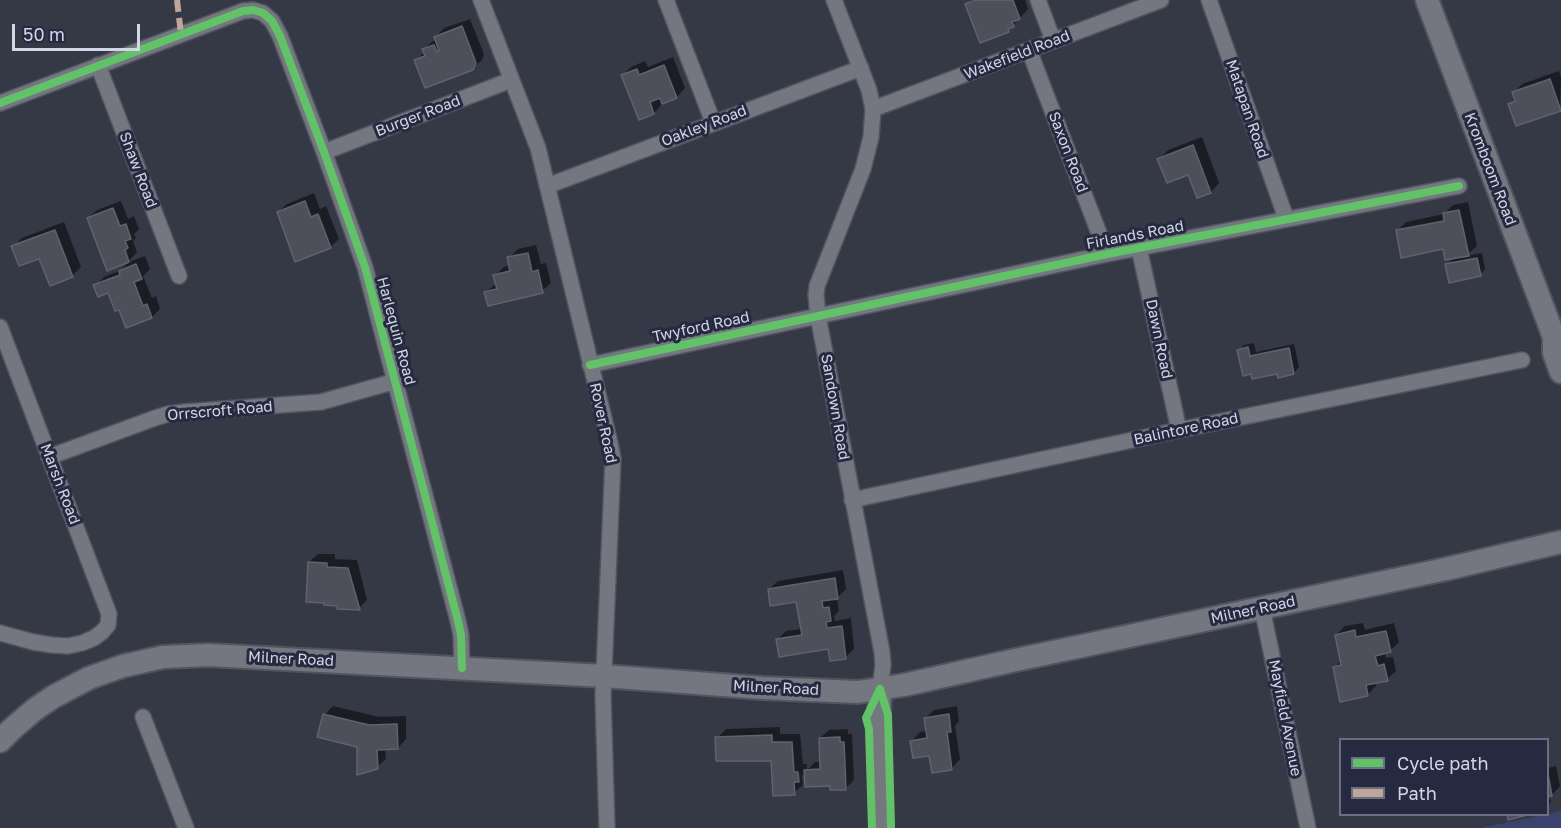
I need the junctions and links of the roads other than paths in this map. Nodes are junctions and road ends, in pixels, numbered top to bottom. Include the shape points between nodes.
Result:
1 (481, 0) edge
2 (666, 0) edge
3 (834, 0) edge
4 (1038, 0) edge
5 (1161, 0) edge
6 (1209, 0) edge
7 (1430, 1) edge
8 (1053, 40) junction
9 (1029, 50) junction
10 (98, 65) junction
11 (861, 68) junction
12 (511, 80) junction
13 (0, 103) edge
14 (873, 110) junction
15 (713, 122) junction
16 (324, 152) junction
17 (547, 186) junction
18 (1459, 186) dead end
19 (1286, 218) junction
20 (1139, 248) junction
21 (1107, 254) junction
22 (178, 276) dead end
23 (818, 315) junction
24 (0, 327) edge
25 (1558, 341) edge
26 (1521, 360) dead end
27 (590, 365) junction
28 (1561, 372) edge
29 (396, 381) junction
30 (1179, 430) junction
31 (49, 457) junction
32 (852, 500) junction
33 (1561, 542) edge
34 (1262, 608) junction
35 (0, 633) edge
36 (462, 668) junction
37 (604, 676) junction
38 (880, 690) junction
39 (143, 717) dead end
40 (0, 741) edge
41 (179, 825) edge
42 (607, 828) edge
43 (882, 828) edge
44 (1308, 828) edge

1 - 12 street, Rover Road
2 - 15 street
3 - 11 street, Sandown Road
4 - 8 street
5 - 8 street, Wakefield Road
6 - 19 street, Matapan Road
7 - 25 main road, Kromboom Road
8 - 9 street, Wakefield Road
9 - 14 street, Wakefield Road
9 - 21 street, Saxon Road
10 - 13 street
10 - 16 street, Harlequin Road via 243,11 263,13 280,36
10 - 22 street, Shaw Road
11 - 14 street, Sandown Road
11 - 15 street, Oakley Road
12 - 16 street, Burger Road
12 - 17 street, Rover Road via 538,148
14 - 23 street, Sandown Road via 863,169 817,286
15 - 17 street, Oakley Road
16 - 29 street, Harlequin Road via 365,267
17 - 27 street, Rover Road
18 - 19 street, Firlands Road
19 - 20 street, Firlands Road
20 - 21 street, Firlands Road
20 - 30 street, Dawn Road
21 - 23 street, Firlands Road
23 - 27 street, Twyford Road
23 - 32 street, Sandown Road
24 - 31 street, Marsh Road
25 - 28 main road, Kromboom Road via 1554,353
26 - 30 street, Balintore Road
27 - 37 street, Rover Road via 613,459
29 - 31 street, Orrscroft Road via 321,402 168,414
29 - 36 street, Harlequin Road via 458,621
30 - 32 street, Balintore Road
31 - 35 street, Marsh Road via 109,614 108,625 94,638 68,646
32 - 38 street, Sandown Road via 882,652
33 - 34 main road, Milner Road
34 - 38 main road, Milner Road
34 - 44 street, Mayfield Avenue
36 - 37 main road, Milner Road
36 - 40 main road, Milner Road via 208,655 163,657 89,678 34,710
37 - 38 main road, Milner Road via 762,688
37 - 42 street, Rover Road
38 - 43 main road, Sandown Road
39 - 41 street

